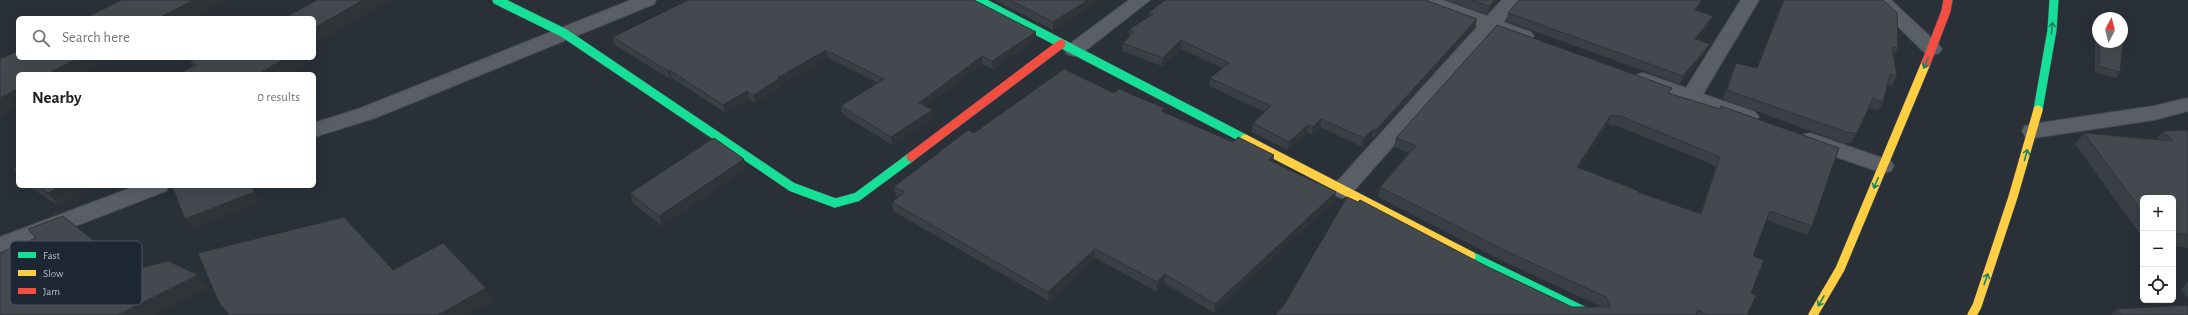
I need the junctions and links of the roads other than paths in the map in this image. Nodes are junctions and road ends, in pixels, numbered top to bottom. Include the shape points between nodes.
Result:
1 (497, 0) edge
2 (647, 0) edge
3 (978, 0) edge
4 (1141, 0) edge
5 (1424, 0) edge
6 (1512, 0) edge
7 (1750, 0) edge
8 (1880, 0) edge
9 (1948, 0) edge
10 (2054, 0) edge
11 (1491, 24) junction
12 (564, 33) junction
13 (1543, 43) edge
14 (1068, 47) junction
15 (1932, 49) junction
16 (1624, 72) edge
17 (1691, 96) junction
18 (2188, 104) edge
19 (1765, 123) edge
20 (316, 129) edge
21 (2033, 131) junction
22 (1794, 134) edge
23 (1883, 166) junction
24 (153, 188) edge
25 (1342, 190) junction
26 (13, 241) edge
27 (10, 242) edge
28 (0, 246) edge
29 (1592, 315) edge
30 (1813, 315) edge
31 (1972, 315) edge

1 - 12 street
2 - 12 street
3 - 14 street
4 - 14 street
5 - 11 street
6 - 11 street
7 - 17 street
8 - 15 street
9 - 15 street
21 -> 10 street
11 - 13 street
11 - 25 street
12 - 14 street via 792,188 835,203 857,198
12 - 20 street via 368,113
14 - 25 street
15 -> 23 street
16 - 17 street
17 - 19 street
18 - 21 street via 2154,113
31 -> 21 street
22 - 23 street
23 -> 30 street via 1840,269
24 - 26 street
25 - 29 street via 1493,268
27 - 28 street

